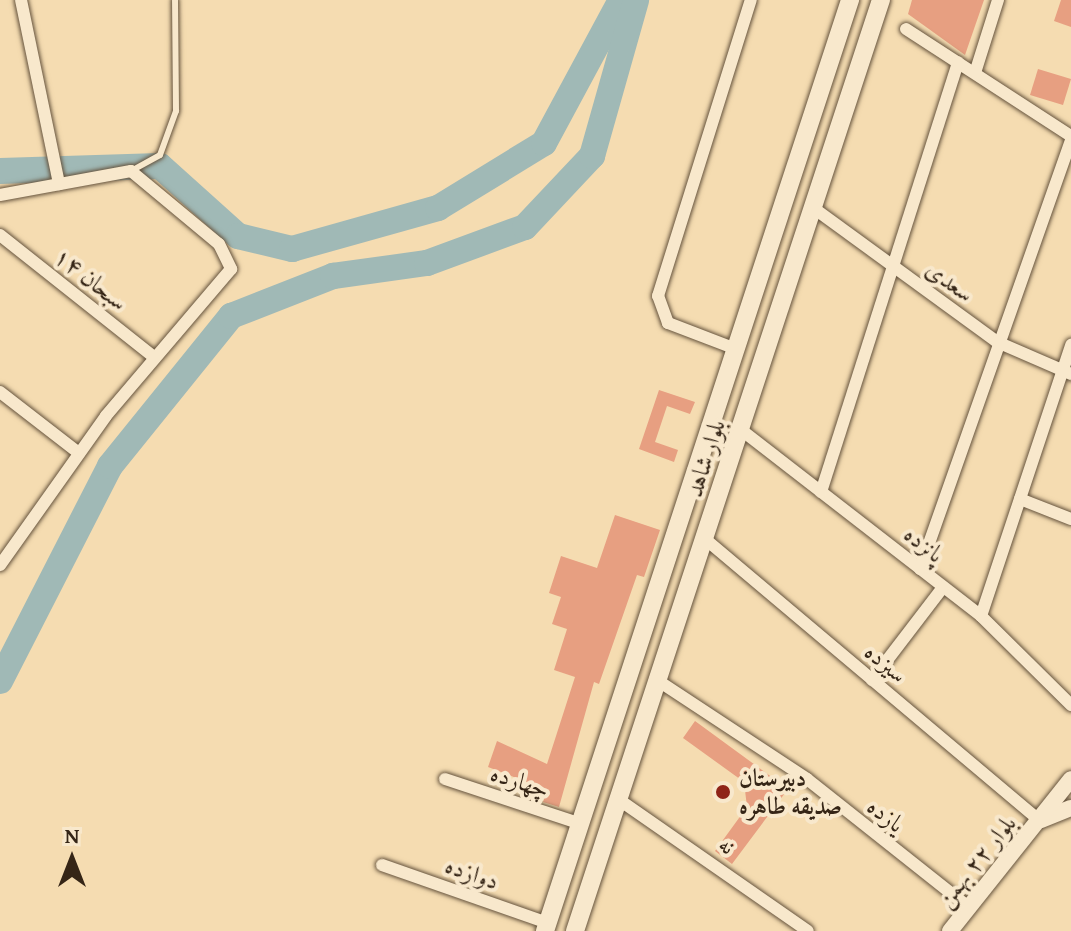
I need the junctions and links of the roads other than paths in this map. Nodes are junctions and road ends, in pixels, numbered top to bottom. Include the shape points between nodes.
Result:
1 (21, 0) edge
2 (175, 0) edge
3 (751, 0) edge
4 (850, 0) edge
5 (881, 0) edge
6 (998, 0) edge
7 (906, 29) dead end
8 (958, 62) junction
9 (975, 73) junction
10 (1071, 139) edge
11 (131, 171) junction
12 (59, 184) junction
13 (0, 195) edge
14 (812, 207) junction
15 (0, 235) edge
16 (892, 265) junction
17 (997, 342) junction
18 (1071, 345) edge
19 (736, 349) junction
20 (154, 357) junction
21 (1066, 372) edge
22 (0, 392) edge
23 (740, 429) junction
24 (79, 453) junction
25 (692, 485) junction
26 (821, 492) junction
27 (719, 494) junction
28 (1020, 499) junction
29 (1071, 519) edge
30 (704, 538) junction
31 (1, 561) edge
32 (920, 569) junction
33 (943, 587) junction
34 (981, 616) junction
35 (657, 680) junction
36 (872, 680) junction
37 (1071, 705) edge
38 (445, 779) dead end
39 (1071, 779) edge
40 (618, 799) junction
41 (1071, 808) edge
42 (1040, 821) junction
43 (581, 824) junction
44 (382, 865) dead end
45 (967, 906) junction
46 (546, 927) edge
47 (580, 929) edge
48 (808, 931) edge
49 (950, 931) edge

1 - 12 street
2 - 11 lane via 176,111 160,155
3 - 19 street via 658,296 668,323
4 - 19 main road, بلوار شاهد
5 - 14 main road, بلوار شاهد
6 - 9 street
7 - 8 street
8 - 9 street
8 - 16 street
9 - 10 street
10 - 17 street
11 - 12 street
11 - 20 street via 219,244 230,261 228,276
12 - 13 street
14 - 16 street, سعدی
14 - 23 main road, بلوار شاهد
15 - 20 street, سبحان ۱۴
16 - 17 street, سعدی
16 - 26 street
17 - 21 street, سعدی
17 - 32 street
18 - 21 street
19 - 25 main road, بلوار شاهد
20 - 24 street
21 - 28 street
22 - 24 street
23 - 26 street, پانزده
23 - 27 main road, بلوار شاهد
24 - 31 street
25 - 27 main road
25 - 43 main road, بلوار شاهد
26 - 32 street, پانزده
27 - 30 main road, بلوار شاهد
28 - 29 street
28 - 34 street
30 - 35 main road, بلوار شاهد
30 - 36 street, سیزده
32 - 33 street, پانزده
33 - 34 street, پانزده
33 - 36 street
34 - 37 street, پانزده
35 - 40 main road, بلوار شاهد
35 - 45 street, یازده via 807,779
36 - 42 street, سیزده
38 - 43 street, چهارده
39 - 42 street, بلوار ۲۲ بهمن
40 - 47 main road, بلوار شاهد
40 - 48 street, نه
41 - 42 street, بلوار ۲۲ بهمن
42 - 45 street, بلوار ۲۲ بهمن
43 - 46 main road, بلوار شاهد
44 - 46 street, دوازده
45 - 49 street, بلوار ۲۲ بهمن

